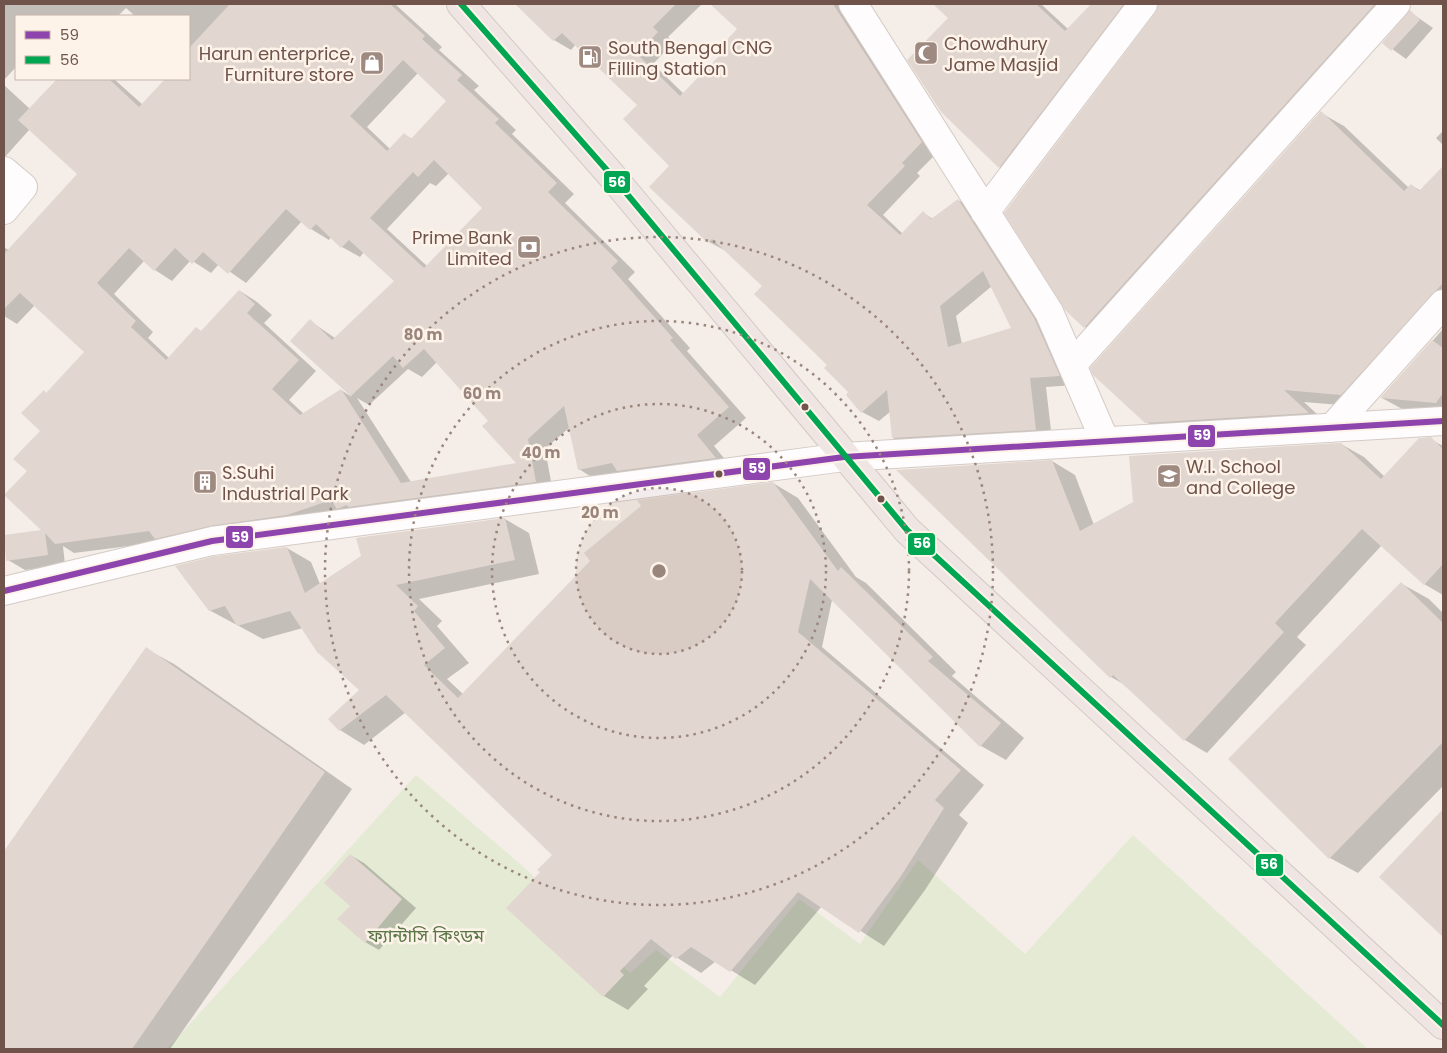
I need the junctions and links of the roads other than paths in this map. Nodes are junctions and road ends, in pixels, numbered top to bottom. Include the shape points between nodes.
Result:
1 (462, 4) edge
2 (853, 4) edge
3 (1143, 4) edge
4 (1396, 4) edge
5 (4, 171) edge
6 (4, 210) edge
7 (985, 212) junction
8 (1443, 304) edge
9 (1072, 364) junction
10 (1443, 421) edge
11 (1332, 428) junction
12 (1105, 441) junction
13 (844, 457) junction
14 (4, 592) edge
15 (1443, 1025) edge

1 - 13 highway via 612,176
2 - 7 street
3 - 7 street
4 - 9 street
5 - 6 street via 23,187
7 - 9 street via 1049,312
8 - 11 street
9 - 12 street
10 - 11 street
11 - 12 street
12 - 13 street
13 - 14 street via 212,541
13 - 15 highway via 907,530

